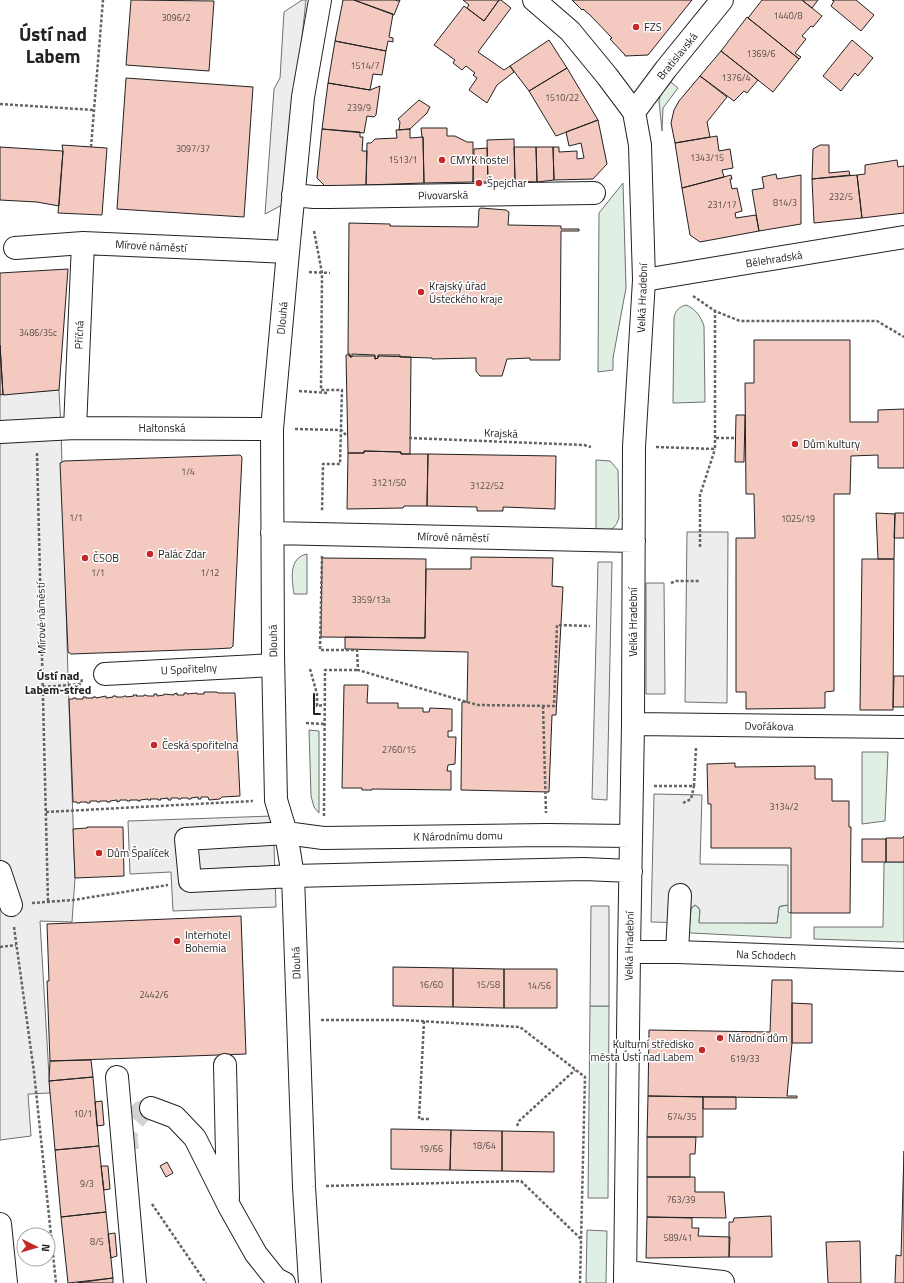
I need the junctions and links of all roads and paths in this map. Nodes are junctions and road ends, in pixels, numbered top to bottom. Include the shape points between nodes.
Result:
1 (103, 0) edge
2 (320, 0) edge
3 (534, 0) edge
4 (722, 0) edge
5 (0, 104) edge
6 (94, 110) junction
7 (634, 112) junction
8 (91, 147) dead end
9 (594, 193) dead end
10 (293, 195) junction
11 (313, 225) dead end
12 (899, 239) edge
13 (83, 243) junction
14 (15, 248) dead end
15 (288, 252) junction
16 (304, 271) dead end
17 (322, 273) junction
18 (330, 273) dead end
19 (644, 280) junction
20 (693, 296) dead end
21 (714, 310) junction
22 (904, 337) edge
23 (296, 391) dead end
24 (328, 393) dead end
25 (68, 428) junction
26 (264, 429) dead end
27 (294, 429) dead end
28 (37, 430) junction
29 (0, 432) edge
30 (347, 436) dead end
31 (410, 438) dead end
32 (716, 438) junction
33 (736, 438) dead end
34 (591, 447) dead end
35 (650, 447) dead end
36 (715, 449) junction
37 (272, 533) junction
38 (634, 541) junction
39 (700, 547) dead end
40 (700, 581) dead end
41 (671, 582) dead end
42 (590, 626) dead end
43 (274, 664) junction
44 (310, 669) dead end
45 (358, 670) dead end
46 (105, 674) dead end
47 (467, 702) dead end
48 (324, 705) junction
49 (543, 706) junction
50 (306, 724) dead end
51 (325, 724) junction
52 (633, 724) junction
53 (904, 727) edge
54 (696, 748) dead end
55 (649, 786) dead end
56 (694, 786) junction
57 (546, 792) dead end
58 (253, 801) dead end
59 (683, 803) dead end
60 (46, 812) junction
61 (324, 822) dead end
62 (286, 833) junction
63 (631, 836) junction
64 (630, 871) junction
65 (0, 872) edge
66 (293, 876) junction
67 (190, 881) junction
68 (680, 895) dead end
69 (48, 902) junction
70 (11, 905) junction
71 (16, 945) junction
72 (0, 947) edge
73 (628, 952) junction
74 (677, 952) junction
75 (904, 960) edge
76 (298, 1020) junction
77 (424, 1021) junction
78 (225, 1065) dead end
79 (576, 1070) junction
80 (117, 1077) dead end
81 (152, 1108) dead end
82 (429, 1119) dead end
83 (517, 1126) dead end
84 (304, 1187) junction
85 (147, 1198) dead end
86 (228, 1206) junction
87 (0, 1224) edge
88 (581, 1239) junction
89 (626, 1278) edge
90 (723, 1282) edge
91 (6, 1283) edge
92 (56, 1283) edge
93 (135, 1283) edge
94 (206, 1283) edge
95 (284, 1283) edge
96 (310, 1283) edge
97 (580, 1283) edge

1 - 6 path
2 - 10 street, Dlouhá via 303,97
3 - 7 street, Velká Hradební via 570,31
4 - 7 street, Bratislavská via 666,68
5 - 6 path
6 - 8 path
7 - 19 street, Velká Hradební via 640,145
9 - 10 street, Pivovarská via 330,197
10 - 15 street, Dlouhá
11 - 17 path
12 - 19 street, Bělehradská
13 - 14 street, Mírové náměstí
13 - 15 street, Mírové náměstí
13 - 25 street, Příčná
15 - 37 street, Dlouhá via 272,429
16 - 17 path
17 - 18 path
19 - 38 street, Velká Hradební via 634,447
20 - 21 path
21 - 22 path via 740,322 877,321
21 - 32 path
23 - 24 path
25 - 26 street, Haltonská
25 - 28 street
27 - 30 path via 342,430
28 - 29 street
28 - 60 path, Mírové náměstí
31 - 34 path, Krajská
32 - 33 path
32 - 36 path
35 - 36 path
36 - 39 path via 700,495
37 - 38 street, Mírové náměstí
37 - 43 street, Dlouhá
38 - 52 street, Velká Hradební
40 - 41 path
42 - 49 path via 557,625 554,706
43 - 46 street, U Spořitelny
43 - 62 street, Dlouhá via 276,800
44 - 48 path via 317,694 317,706
45 - 48 path via 325,670
47 - 49 path via 478,705
48 - 51 path
49 - 57 path
50 - 51 path
51 - 61 path
52 - 53 street, Dvořákova
52 - 63 street, Velká Hradební
54 - 56 path
55 - 56 path
56 - 59 path via 691,799
58 - 60 path
60 - 69 path, Mírové náměstí
62 - 63 street, K Národnímu domu via 323,838
62 - 66 street, Dlouhá
62 - 67 street, K Národnímu domu via 186,839
63 - 64 street, Velká Hradební
64 - 66 street via 584,869
64 - 73 street, Velká Hradební
65 - 70 street
66 - 67 street
66 - 76 street, Dlouhá
67 - 69 path
68 - 74 street
69 - 70 path
70 - 71 path
71 - 72 path
71 - 92 path via 34,1072
73 - 74 street, Na Schodech
73 - 89 street, Velká Hradební
74 - 75 street, Na Schodech
76 - 77 path
76 - 84 street, Dlouhá
77 - 79 path via 520,1027
77 - 82 path via 419,1119
78 - 86 street
79 - 83 path via 519,1121
79 - 88 path via 585,1077
80 - 93 street
81 - 86 street via 175,1117 195,1138
84 - 88 path via 521,1182
84 - 96 street, Dlouhá
85 - 94 path
86 - 95 street via 256,1254 276,1279
87 - 91 street
88 - 97 path
89 - 90 street

